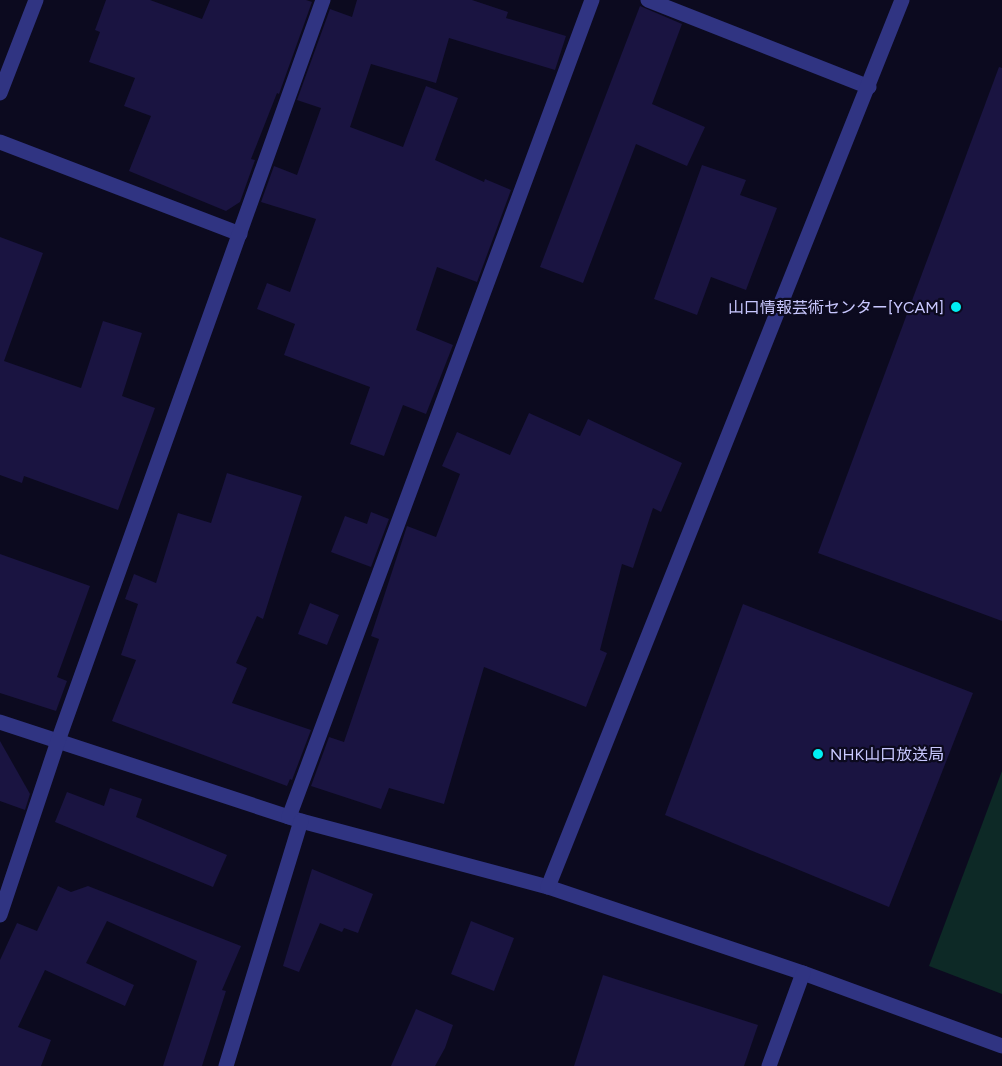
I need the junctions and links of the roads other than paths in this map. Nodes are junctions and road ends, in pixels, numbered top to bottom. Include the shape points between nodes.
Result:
1 (36, 0) edge
2 (323, 0) edge
3 (592, 0) edge
4 (648, 0) edge
5 (902, 0) edge
6 (869, 87) junction
7 (0, 93) edge
8 (0, 142) edge
9 (240, 234) junction
10 (0, 722) edge
11 (58, 741) junction
12 (295, 819) junction
13 (548, 887) junction
14 (0, 915) edge
15 (804, 973) junction
16 (1002, 1046) edge
17 (226, 1066) edge
18 (769, 1066) edge

1 - 7 street
2 - 9 street
3 - 12 street
4 - 6 street
5 - 6 street
6 - 13 street
8 - 9 street
9 - 11 street
10 - 11 street
11 - 12 street
11 - 14 street
12 - 13 street
12 - 17 street
13 - 15 street
15 - 16 street
15 - 18 street

